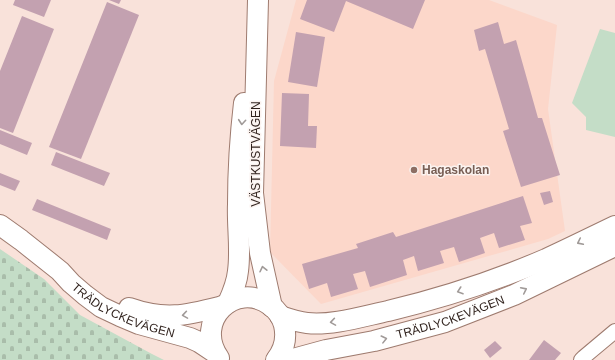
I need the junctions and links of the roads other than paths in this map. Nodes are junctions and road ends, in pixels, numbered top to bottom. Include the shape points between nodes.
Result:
1 (258, 0) edge
2 (0, 225) edge
3 (615, 226) edge
4 (615, 246) edge
5 (60, 271) junction
6 (226, 305) junction
7 (276, 311) junction
8 (615, 331) edge
9 (217, 356) edge
10 (276, 359) edge
11 (581, 360) edge

1 -> 6 street, VÄSTKUSTVÄGEN via 239,154 238,271 234,290
7 -> 1 street, VÄSTKUSTVÄGEN via 260,253 254,193
2 - 5 street, TRÄDLYCKEVÄGEN
3 -> 7 street, TRÄDLYCKEVÄGEN via 504,276 422,303 328,323 307,323
10 -> 4 street, TRÄDLYCKEVÄGEN via 293,359 445,322 514,295
6 -> 5 street, TRÄDLYCKEVÄGEN via 179,316 150,314 124,306
5 - 9 street, TRÄDLYCKEVÄGEN via 101,307 139,324 190,338
6 - 7 street, TRÄDLYCKEVÄGEN via 243,298 251,298 266,302
6 - 9 street, VÄSTKUSTVÄGEN via 215,316 211,328 210,340
7 - 10 street, VÄSTKUSTVÄGEN via 285,330 285,338
8 - 11 street

